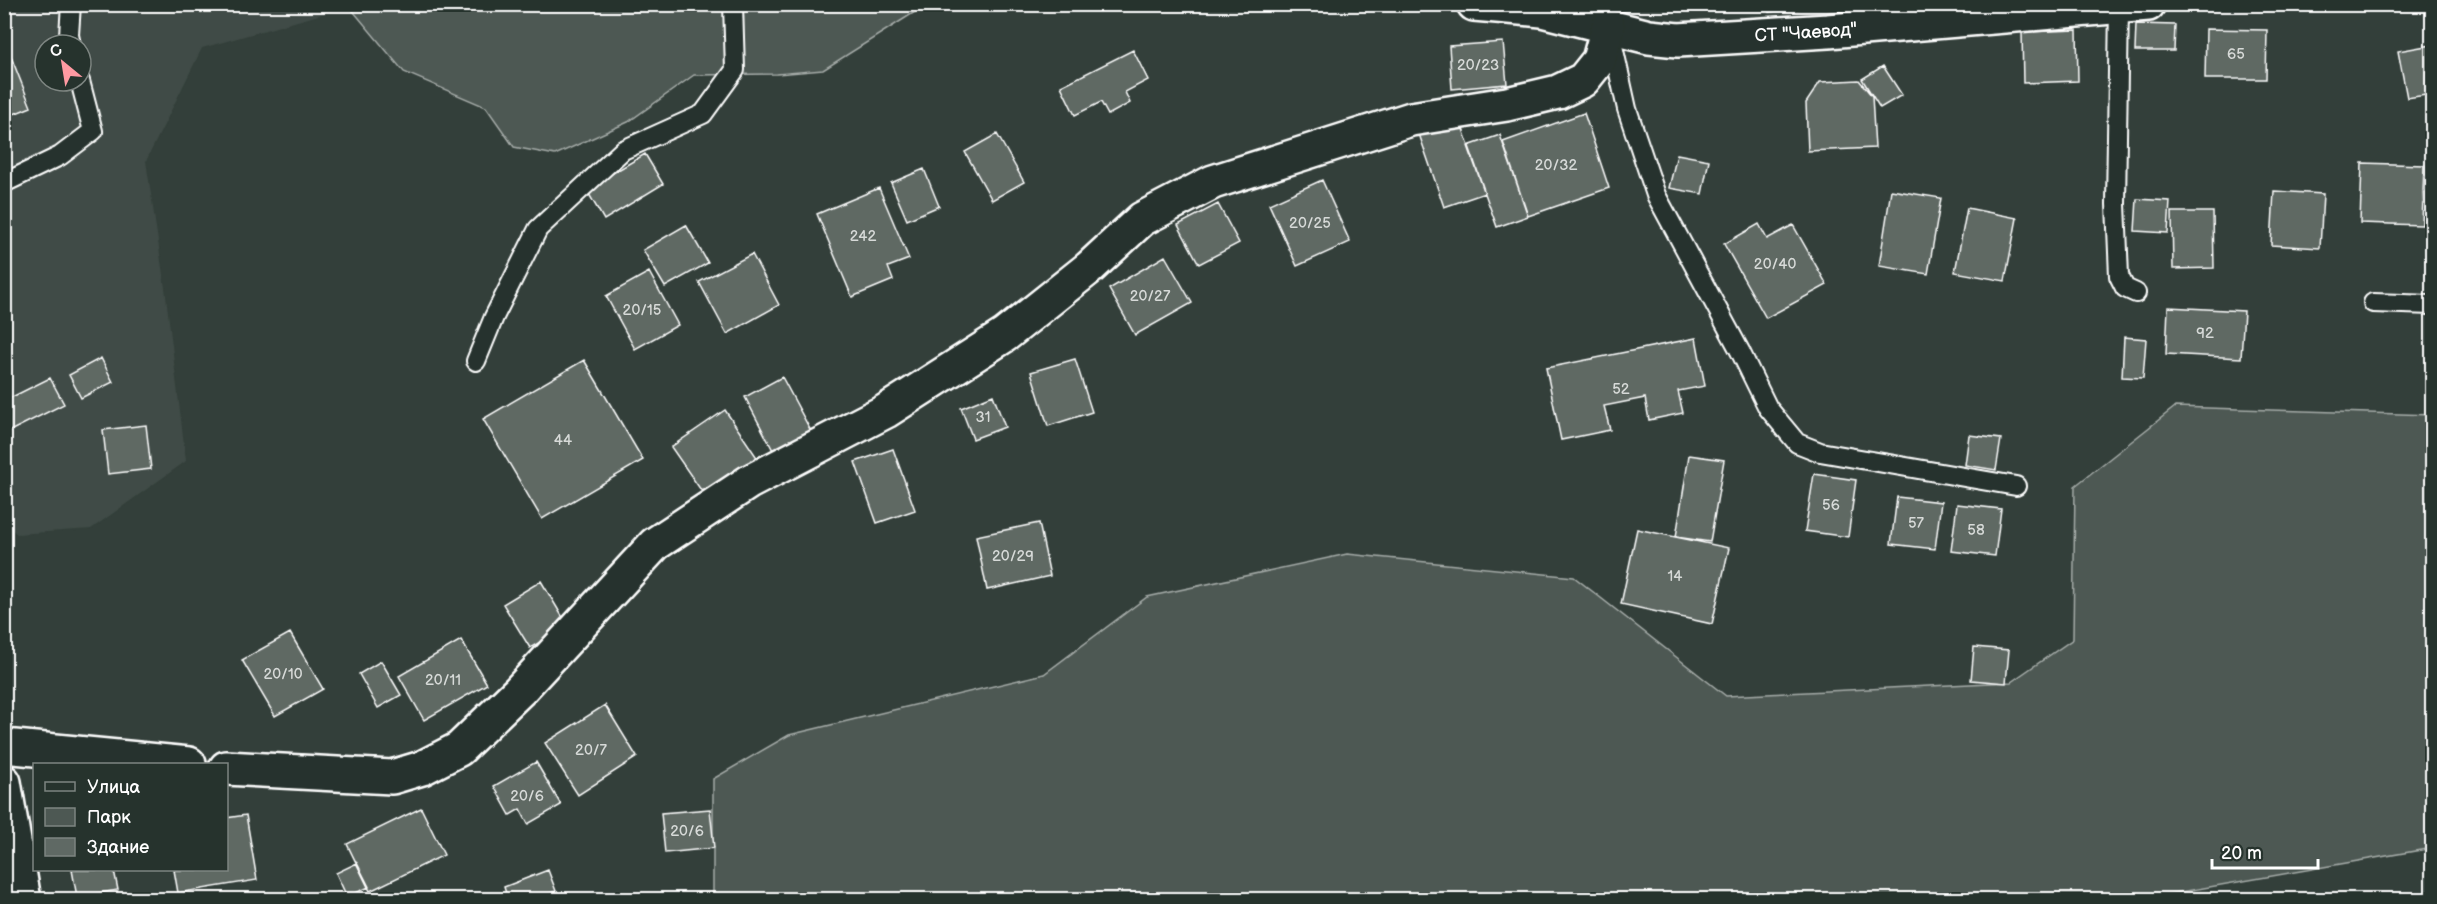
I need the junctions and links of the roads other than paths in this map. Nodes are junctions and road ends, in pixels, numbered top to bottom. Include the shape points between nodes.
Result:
1 (71, 4) edge
2 (733, 4) edge
3 (1474, 4) edge
4 (2148, 4) edge
5 (2119, 5) edge
6 (1608, 27) junction
7 (69, 33) edge
8 (84, 93) edge
9 (4, 183) edge
10 (2136, 294) dead end
11 (2373, 303) dead end
12 (2433, 305) edge
13 (476, 361) dead end
14 (2016, 486) dead end
15 (4, 746) edge
16 (170, 763) edge
17 (228, 768) edge
18 (4, 782) edge
19 (24, 900) edge

1 - 7 lane
2 - 13 lane via 735,70 703,114 623,150 538,229
3 - 6 street, СТ "Чаевод" via 1542,10
4 - 5 street, СТ "Чаевод"
5 - 6 street, СТ "Чаевод" via 1678,40
5 - 10 lane via 2119,276 2125,288
6 - 14 lane via 1627,109 1656,195 1768,408 1797,443 1820,452
6 - 17 street via 1599,60 1582,80 1558,92 1412,119 1213,182 1142,219 1089,268 1005,335 886,411 749,482 655,544 519,691 459,749 422,768 392,777
8 - 9 lane via 93,131 60,156
11 - 12 lane
15 - 16 street
18 - 19 street

